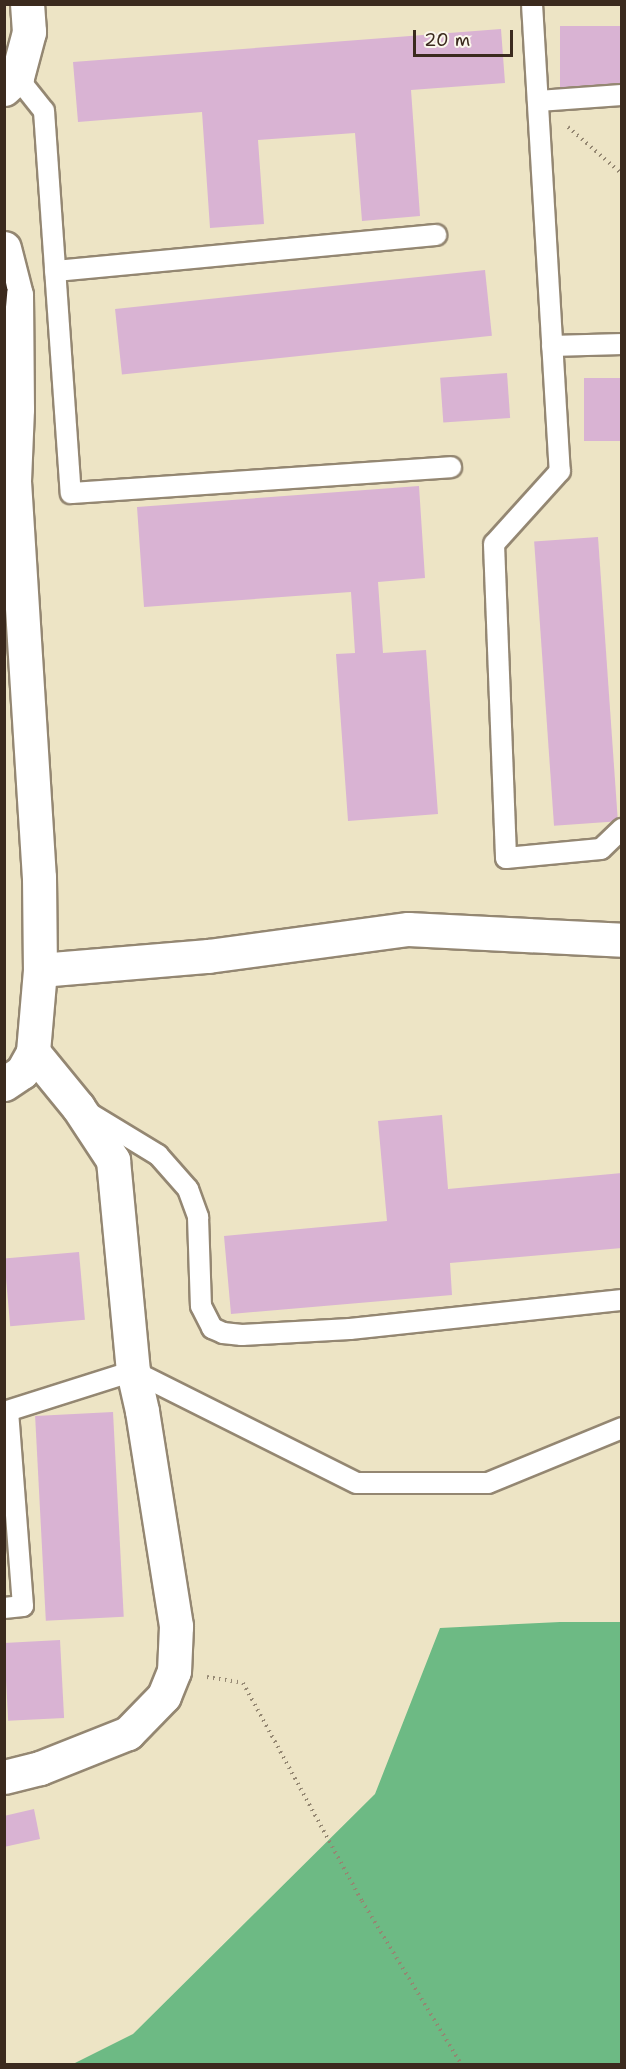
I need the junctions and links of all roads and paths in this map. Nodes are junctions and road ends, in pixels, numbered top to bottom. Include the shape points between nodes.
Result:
1 (27, 4) edge
2 (532, 4) edge
3 (11, 83) edge
4 (621, 95) edge
5 (538, 101) junction
6 (621, 174) edge
7 (436, 235) dead end
8 (4, 248) edge
9 (54, 271) junction
10 (621, 344) edge
11 (552, 346) junction
12 (11, 414) edge
13 (451, 467) dead end
14 (9, 482) edge
15 (621, 829) edge
16 (621, 940) edge
17 (40, 970) junction
18 (33, 1052) junction
19 (4, 1084) edge
20 (78, 1107) junction
21 (621, 1300) edge
22 (134, 1371) junction
23 (6, 1412) edge
24 (621, 1428) edge
25 (4, 1608) edge
26 (174, 1671) junction
27 (4, 1777) edge
28 (461, 2064) edge

1 - 3 street via 29,32
2 - 5 lane
3 - 9 lane via 44,111
4 - 5 lane
5 - 6 path
5 - 11 lane
7 - 9 lane
8 - 12 street via 16,295
9 - 13 lane via 70,493
10 - 11 lane
11 - 15 lane via 560,471 494,544 506,858 601,849
12 - 14 street
14 - 17 street via 39,877
16 - 17 street via 408,929 208,956
17 - 18 street
18 - 19 street via 22,1072
18 - 20 street
20 - 21 lane via 158,1155 188,1189 198,1216 201,1306 213,1328 223,1333 350,1329
20 - 22 street via 113,1160
22 - 23 lane
22 - 24 lane via 357,1483 488,1483
22 - 26 street via 176,1626
23 - 25 lane via 23,1606
26 - 27 street via 164,1696 128,1733 40,1768
26 - 28 path via 243,1683 362,1901

